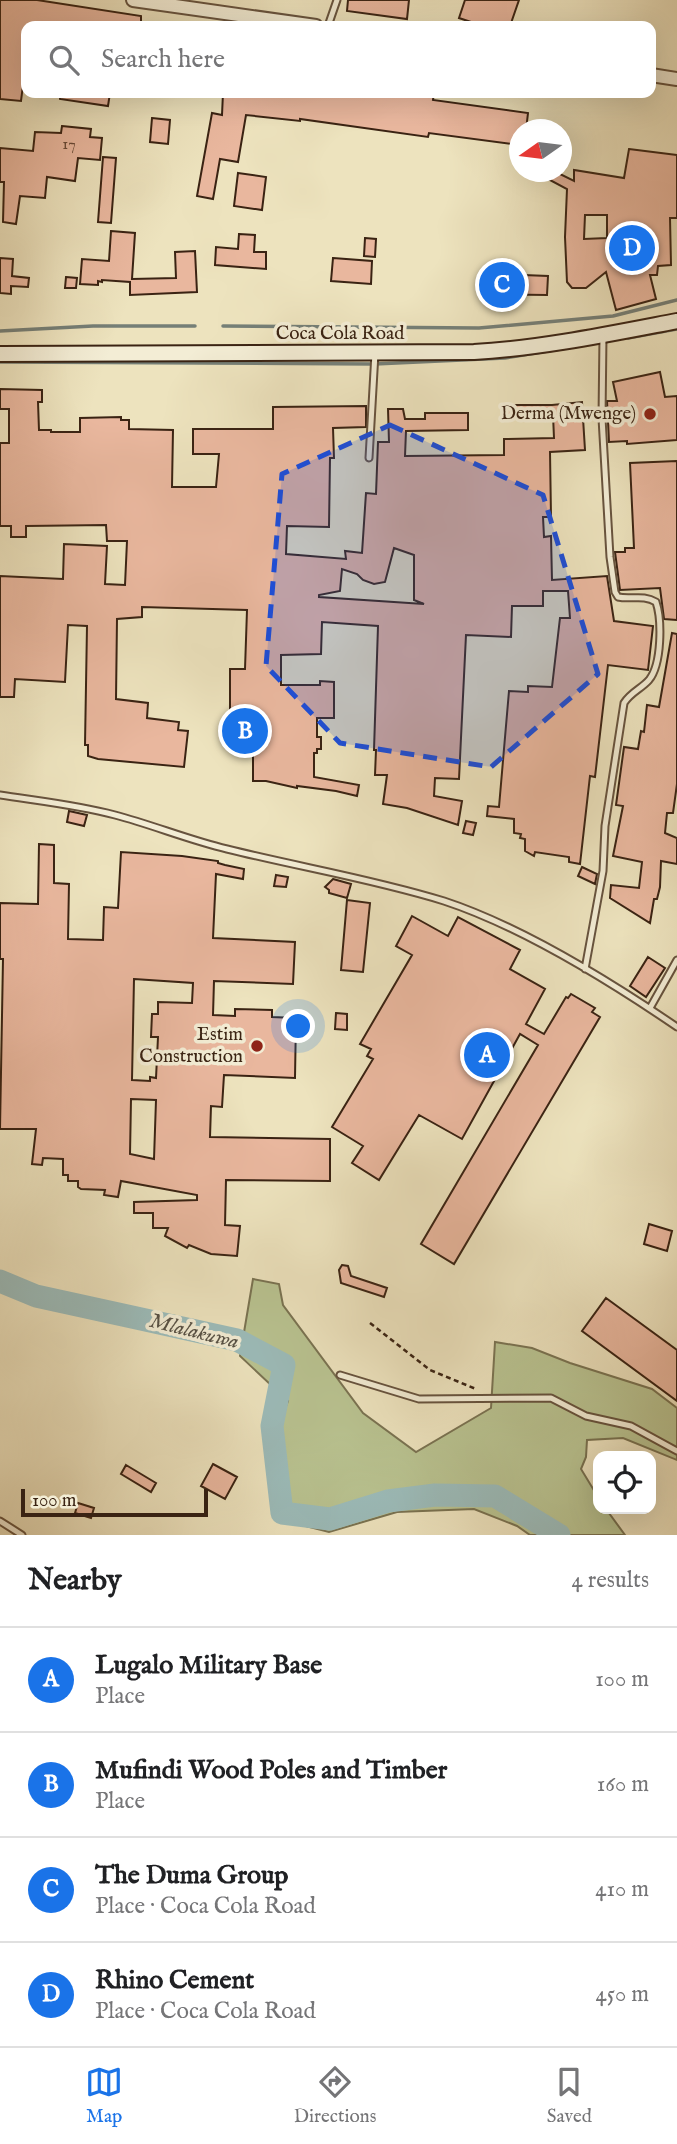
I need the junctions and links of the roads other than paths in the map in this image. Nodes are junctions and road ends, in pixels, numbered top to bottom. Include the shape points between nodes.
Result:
1 (133, 0) edge
2 (337, 0) edge
3 (281, 21) edge
4 (330, 21) edge
5 (656, 76) edge
6 (677, 79) edge
7 (677, 321) edge
8 (603, 336) junction
9 (376, 353) junction
10 (0, 354) edge
11 (369, 458) dead end
12 (0, 795) edge
13 (677, 960) edge
14 (585, 969) junction
15 (650, 1008) junction
16 (677, 1027) edge
17 (340, 1375) dead end
18 (677, 1451) edge
19 (0, 1521) edge
20 (22, 1535) edge

1 - 3 street
2 - 4 lane
5 - 6 street
7 - 8 main road, Coca Cola Road
8 - 9 main road, Coca Cola Road via 509,350
8 - 14 lane via 602,418 613,582 618,597 656,602 659,629 654,670 624,703 605,826 603,871
9 - 10 main road, Coca Cola Road
9 - 11 lane
12 - 14 lane via 117,815 227,849 446,902
13 - 15 lane
14 - 15 lane
15 - 16 lane
17 - 18 lane via 419,1399 558,1400 586,1416 631,1426
19 - 20 lane

